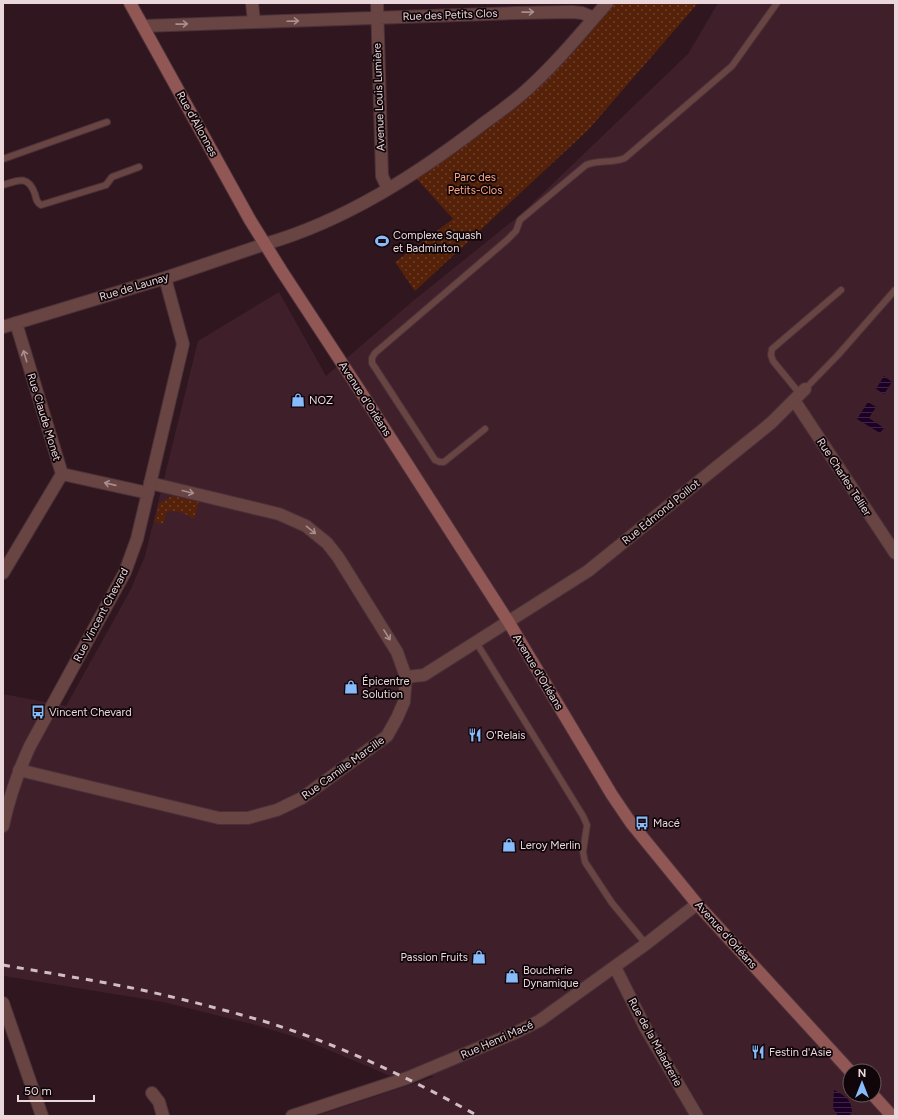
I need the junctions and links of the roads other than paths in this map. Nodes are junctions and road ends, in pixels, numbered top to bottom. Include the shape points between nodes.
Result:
1 (130, 3) edge
2 (252, 3) edge
3 (377, 3) edge
4 (607, 3) edge
5 (777, 3) edge
6 (499, 8) edge
7 (377, 16) junction
8 (594, 18) junction
9 (254, 22) junction
10 (143, 26) junction
11 (107, 122) dead end
12 (3, 159) edge
13 (139, 167) dead end
14 (3, 186) edge
15 (388, 189) junction
16 (265, 244) junction
17 (165, 278) junction
18 (841, 290) dead end
19 (895, 290) edge
20 (16, 323) junction
21 (3, 327) edge
22 (800, 394) junction
23 (485, 429) dead end
24 (62, 474) junction
25 (149, 488) junction
26 (895, 553) edge
27 (3, 573) edge
28 (508, 621) junction
29 (476, 642) junction
30 (406, 677) junction
31 (19, 770) junction
32 (5, 811) edge
33 (3, 826) edge
34 (697, 904) junction
35 (646, 944) junction
36 (615, 967) junction
37 (3, 1003) edge
38 (843, 1063) edge
39 (157, 1095) dead end
40 (880, 1103) edge
41 (42, 1116) edge
42 (163, 1116) edge
43 (292, 1116) edge
44 (697, 1116) edge
45 (892, 1116) edge

1 - 10 main road, Rue d'Allonnes
2 - 9 street
3 - 7 street, Avenue Louis Lumière
4 - 8 street, Rue de Launay
5 - 23 lane via 732,66 625,158 586,165 520,220 516,231 507,240 372,358 372,363 435,460 444,462
6 - 7 street, Rue des Petits Clos
6 -> 8 street, Rue des Petits Clos via 582,13
9 -> 7 street, Rue des Petits Clos
7 - 15 street, Avenue Louis Lumière via 382,176
8 - 15 street, Rue de Launay via 570,47 522,94 460,142
10 -> 9 street, Rue des Petits Clos
10 - 16 main road, Rue d'Allonnes
11 - 12 lane
13 - 14 lane via 112,177 106,185 41,205 32,186 26,181 16,181
15 - 16 street, Rue de Launay via 294,236
16 - 17 street, Rue de Launay
16 - 28 main road, Avenue d'Orléans
17 - 20 street, Rue de Launay
17 - 25 street, Rue Vincent Chevard via 183,344
18 - 22 lane via 772,349 773,361
19 - 22 lane
20 - 21 street, Rue de Launay
24 -> 20 street, Rue Claude Monet
22 - 26 street, Rue Charles Tellier
22 - 28 street, Rue Edmond Poillot via 771,423 588,571
25 -> 24 street, Rue Claude Monet
24 - 27 street
25 -> 30 street, Rue Camille Marcille via 279,514 306,526 327,543 338,557 397,652
25 - 31 street, Rue Vincent Chevard via 137,539 125,572
28 - 29 street, Rue Edmond Poillot
28 - 34 main road, Avenue d'Orléans via 612,794 631,822
29 - 30 street, Rue Edmond Poillot via 424,675
29 - 35 lane via 583,816 587,825 583,852 585,862 612,903
30 - 31 street, Rue Camille Marcille via 404,702 387,736 302,798 276,810 248,818 219,818
31 - 32 street, Rue Vincent Chevard
32 - 33 street, Rue Vincent Chevard
34 - 35 street, Rue Henri Macé
34 - 38 main road, Avenue d'Orléans
35 - 36 street, Rue Henri Macé
36 - 43 street, Rue Henri Macé via 539,1021 517,1032 407,1078
36 - 44 street, Rue de la Maladrerie via 646,1029
37 - 41 street
39 - 42 street
40 - 45 main road

